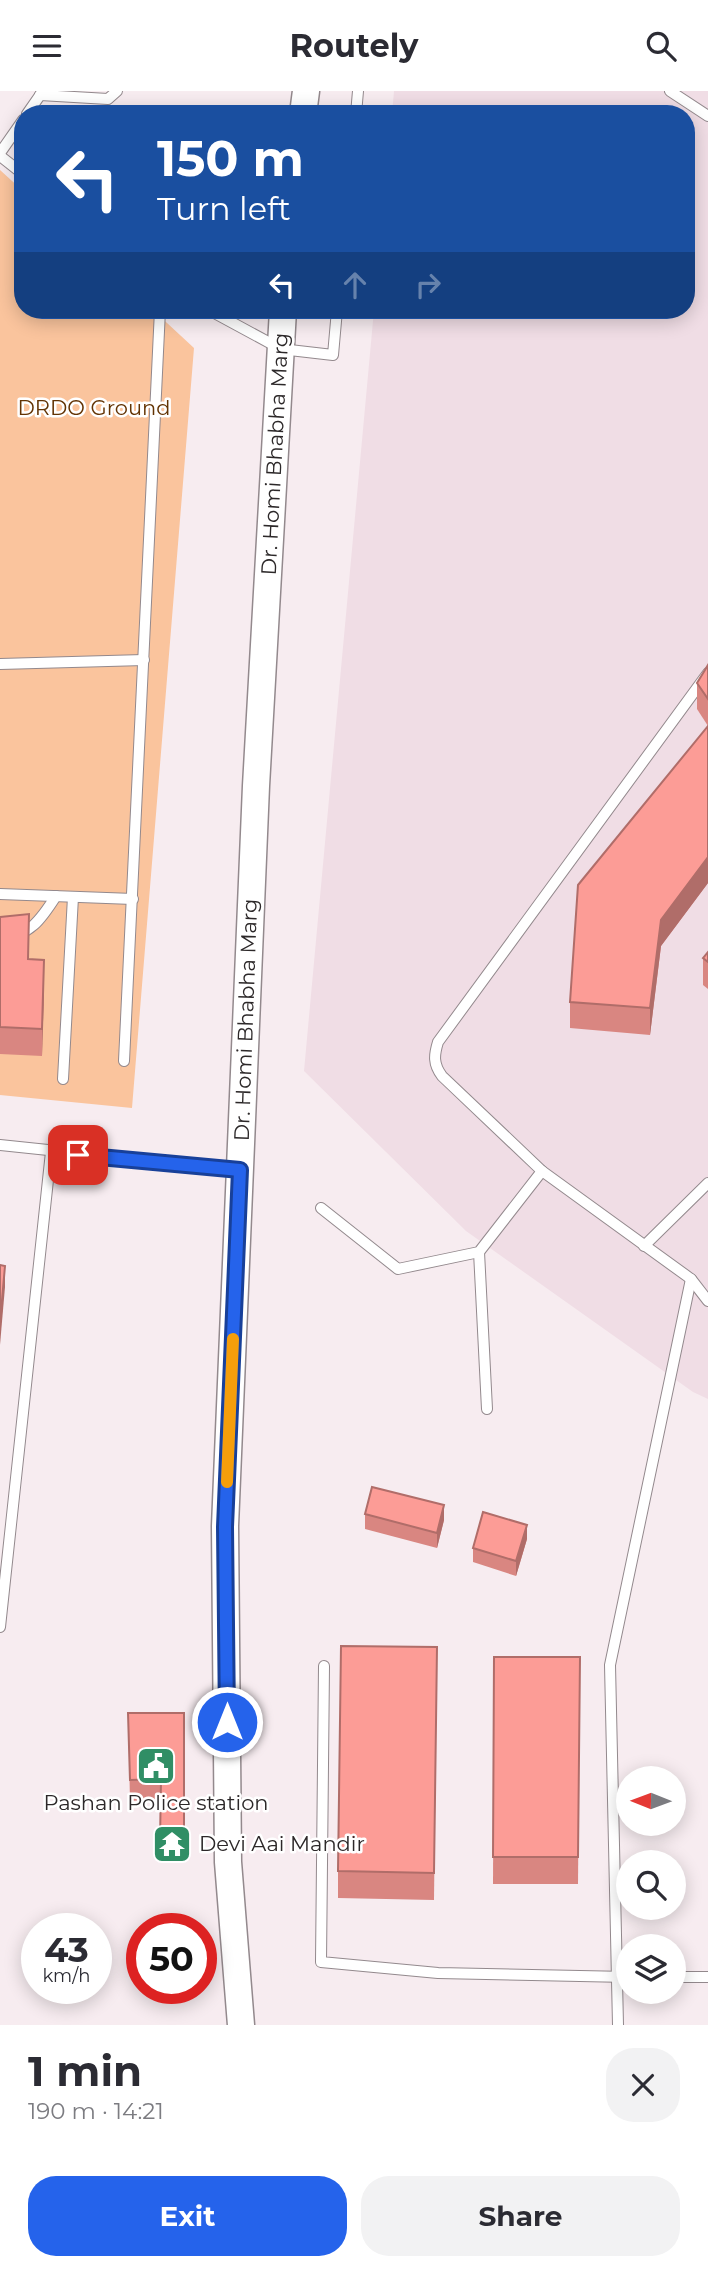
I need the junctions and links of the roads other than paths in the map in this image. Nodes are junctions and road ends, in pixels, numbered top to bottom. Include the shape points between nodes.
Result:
1 (117, 91) edge
2 (670, 91) edge
3 (42, 93) edge
4 (691, 105) edge
5 (14, 134) edge
6 (0, 155) edge
7 (14, 167) edge
8 (160, 319) edge
9 (226, 319) edge
10 (283, 319) edge
11 (336, 319) edge
12 (281, 349) junction
13 (144, 660) junction
14 (0, 664) edge
15 (708, 673) edge
16 (0, 894) edge
17 (56, 896) junction
18 (73, 897) junction
19 (133, 899) junction
20 (0, 937) edge
21 (124, 1061) dead end
22 (63, 1079) dead end
23 (0, 1145) edge
24 (51, 1152) junction
25 (240, 1170) junction
26 (542, 1171) junction
27 (708, 1184) edge
28 (321, 1208) dead end
29 (644, 1246) junction
30 (479, 1252) junction
31 (691, 1279) junction
32 (708, 1301) edge
33 (486, 1409) dead end
34 (0, 1627) edge
35 (324, 1666) dead end
36 (621, 1934) edge
37 (616, 1977) edge
38 (686, 1977) edge
39 (708, 1977) edge
40 (620, 2004) edge
41 (241, 2025) edge
42 (618, 2025) edge

1 - 3 lane via 108,99
2 - 4 lane
5 - 6 lane
6 - 7 lane
8 - 13 lane
9 - 12 lane
10 - 12 main road, Dr. Homi Bhabha Marg
11 - 12 lane via 333,355
12 - 25 main road, Dr. Homi Bhabha Marg
13 - 14 lane
13 - 19 lane
15 - 26 lane via 438,1042 434,1060 442,1076
16 - 17 lane
17 - 18 lane
17 - 20 lane via 38,924 10,938
18 - 19 lane
18 - 22 lane
19 - 21 lane
23 - 24 lane
24 - 25 lane
24 - 34 lane
25 - 41 main road, Dr. Homi Bhabha Marg via 225,1527 228,1862
26 - 29 lane
26 - 30 lane
27 - 29 lane
28 - 30 lane via 398,1269
29 - 31 lane
30 - 33 lane
31 - 32 lane
31 - 36 lane via 610,1665
35 - 37 lane via 321,1962 438,1973
38 - 39 lane
40 - 42 lane

